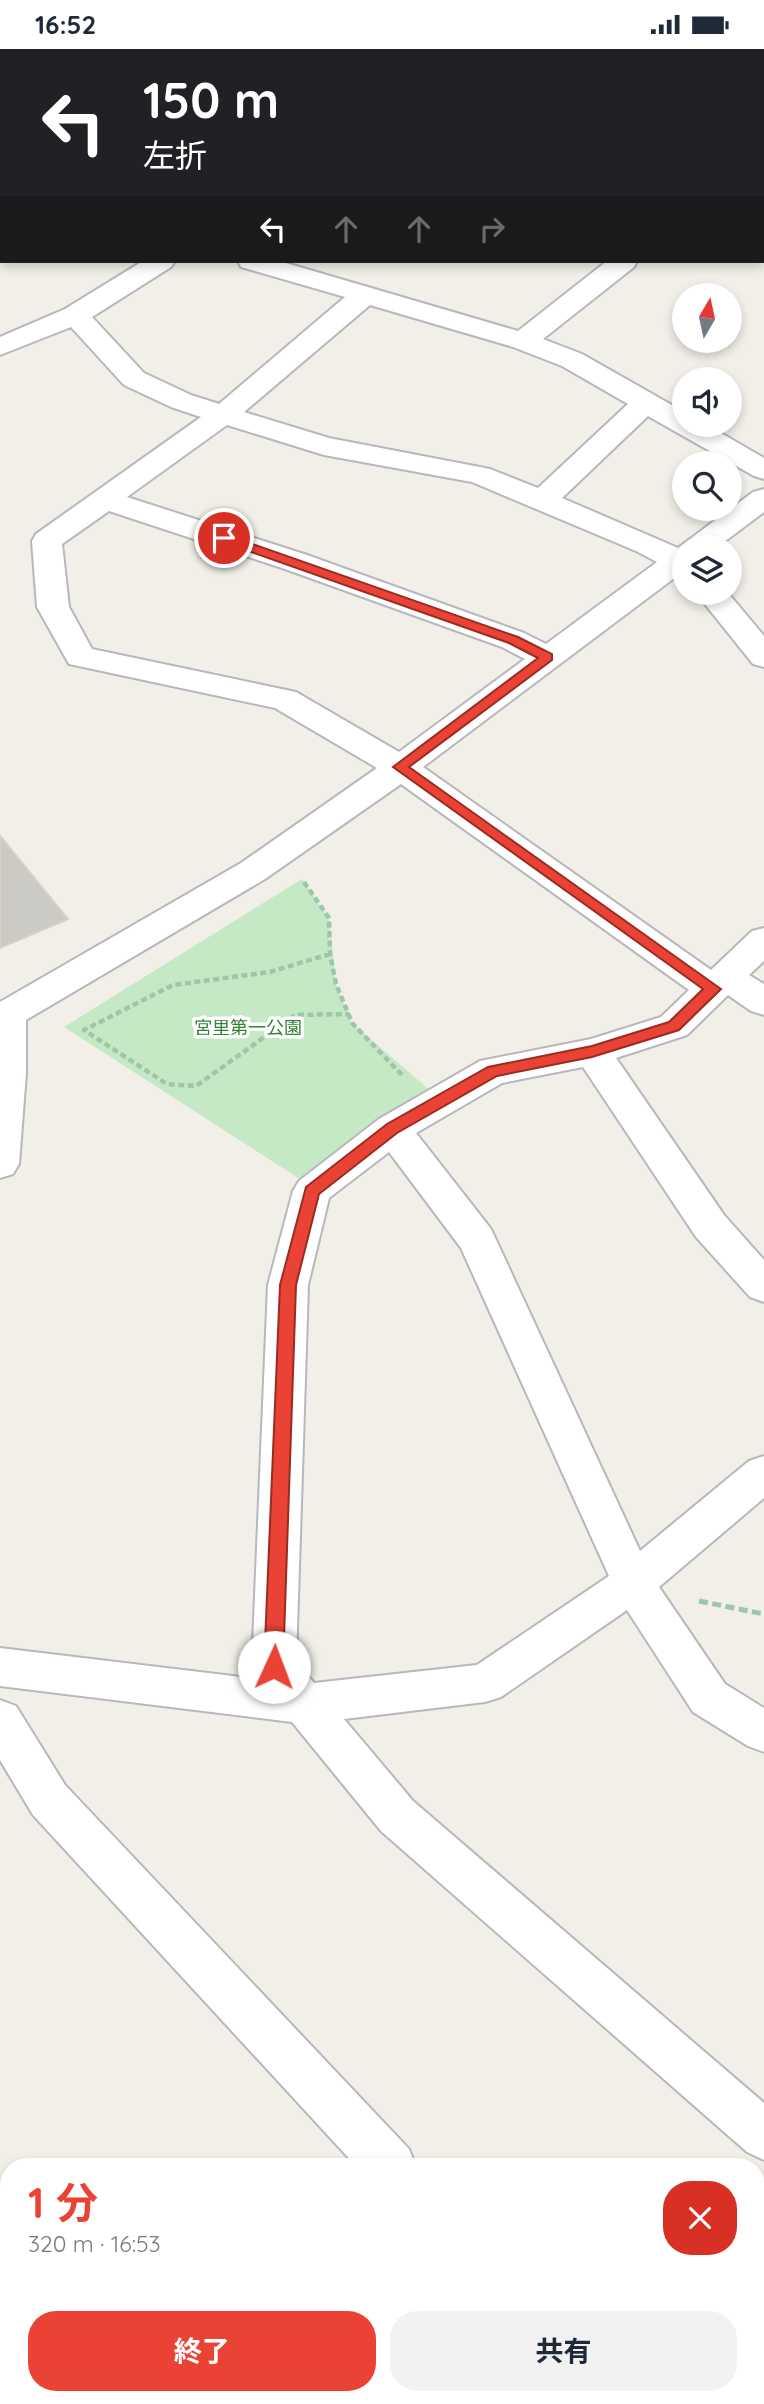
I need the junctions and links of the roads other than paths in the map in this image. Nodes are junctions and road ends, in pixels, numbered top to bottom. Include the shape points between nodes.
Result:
1 (158, 263) edge
2 (257, 263) edge
3 (621, 263) edge
4 (363, 296) junction
5 (75, 315) junction
6 (523, 341) junction
7 (0, 347) edge
8 (646, 402) junction
9 (225, 413) junction
10 (672, 417) edge
11 (706, 437) edge
12 (764, 471) edge
13 (764, 498) edge
14 (103, 499) junction
15 (544, 499) junction
16 (715, 535) edge
17 (672, 551) edge
18 (672, 567) edge
19 (721, 605) edge
20 (547, 657) junction
21 (764, 657) edge
22 (400, 767) junction
23 (764, 940) edge
24 (719, 982) junction
25 (764, 1002) edge
26 (4, 1017) edge
27 (592, 1052) junction
28 (392, 1129) junction
29 (0, 1164) edge
30 (764, 1286) edge
31 (764, 1473) edge
32 (633, 1583) junction
33 (0, 1667) edge
34 (304, 1704) junction
35 (0, 1720) edge
36 (764, 1732) edge
37 (764, 2135) edge
38 (383, 2158) edge

1 - 5 street
2 - 4 street
3 - 6 street
4 - 6 street
4 - 9 street
5 - 7 street
5 - 9 street via 134,379 181,401
6 - 8 street via 572,360
8 - 10 street
8 - 15 street
9 - 14 street
9 - 15 street via 324,446 480,475
11 - 12 street
13 - 16 street
14 - 20 street via 296,562 513,640
14 - 22 street via 47,541 53,607 80,657 285,699
15 - 17 street
18 - 20 street
19 - 21 street
20 - 22 street
22 - 24 street
22 - 26 street via 254,871
23 - 24 street
24 - 25 street
24 - 27 street via 674,1026
26 - 29 street via 8,1073
27 - 28 street via 493,1071
27 - 30 street via 710,1226
28 - 32 street via 477,1240
28 - 34 street via 312,1191 288,1285 274,1667
31 - 32 street
32 - 34 street via 485,1683
32 - 36 street via 709,1698
33 - 34 street
34 - 37 street via 397,1815
35 - 38 street via 49,1800

